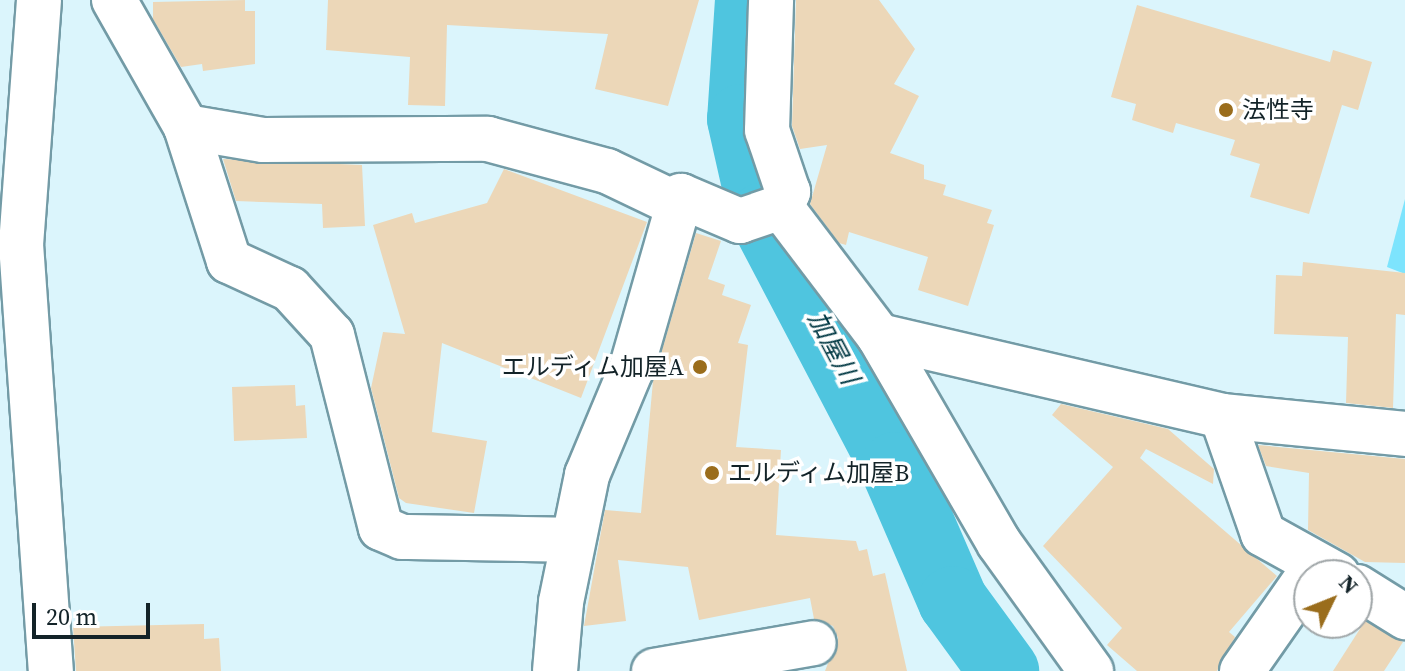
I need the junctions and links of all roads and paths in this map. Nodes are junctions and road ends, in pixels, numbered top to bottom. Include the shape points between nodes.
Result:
1 (39, 0) edge
2 (114, 0) edge
3 (771, 0) edge
4 (18, 50) edge
5 (186, 127) junction
6 (15, 131) edge
7 (681, 196) junction
8 (781, 207) junction
9 (879, 336) junction
10 (1222, 416) junction
11 (1405, 434) edge
12 (573, 540) junction
13 (1299, 559) edge
14 (1373, 597) edge
15 (1293, 605) edge
16 (1405, 617) edge
17 (814, 643) dead end
18 (51, 671) edge
19 (555, 671) edge
20 (654, 671) edge
21 (1091, 671) edge
22 (1242, 671) edge

1 - 4 street
2 - 5 street
3 - 8 street via 767,130 788,192
4 - 6 street
5 - 7 street via 263,140 488,139 607,171 670,201
5 - 12 street via 229,261 290,289 332,335 381,528 402,537
6 - 18 street
7 - 8 street via 740,221
7 - 12 street via 631,370 587,475
8 - 9 street
9 - 10 street
9 - 21 street via 999,543
10 - 11 street
10 - 13 street via 1263,534
12 - 19 street
14 - 16 street
15 - 22 street
17 - 20 street

